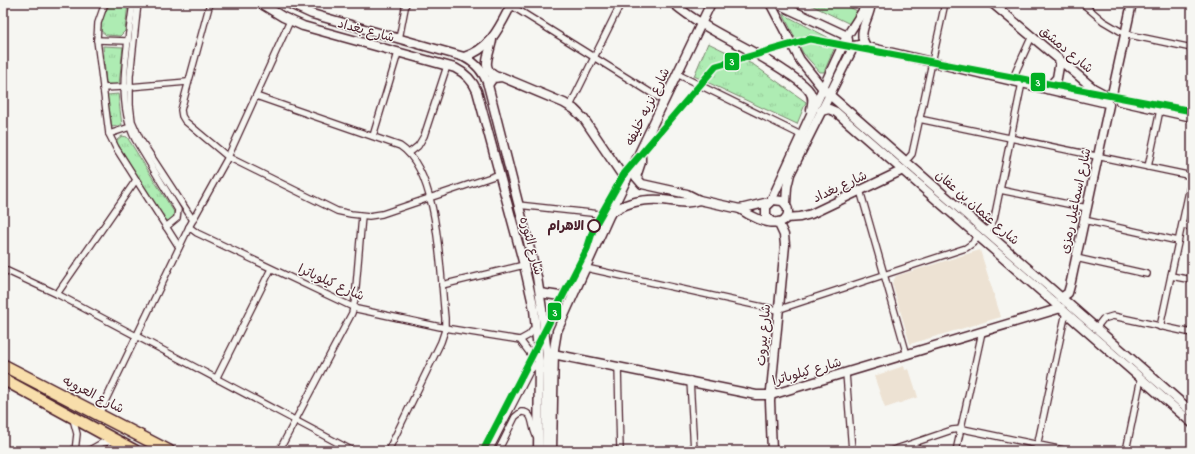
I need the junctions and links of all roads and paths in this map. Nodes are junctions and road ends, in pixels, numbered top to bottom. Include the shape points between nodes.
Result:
1 (105, 3) edge
2 (133, 3) edge
3 (138, 3) edge
4 (210, 3) edge
5 (260, 3) edge
6 (288, 3) edge
7 (406, 3) edge
8 (621, 3) edge
9 (673, 3) edge
10 (711, 3) edge
11 (770, 3) edge
12 (776, 3) edge
13 (868, 3) edge
14 (871, 3) edge
15 (945, 3) edge
16 (992, 3) edge
17 (1082, 3) edge
18 (1132, 3) edge
19 (510, 4) edge
20 (298, 6) edge
21 (290, 21) junction
22 (701, 24) junction
23 (1125, 34) junction
24 (847, 36) junction
25 (1032, 36) junction
26 (399, 39) junction
27 (97, 40) junction
28 (492, 40) junction
29 (128, 41) junction
30 (854, 46) junction
31 (867, 47) junction
32 (1192, 48) edge
33 (398, 53) junction
34 (464, 57) junction
35 (593, 58) junction
36 (1060, 61) junction
37 (932, 62) junction
38 (447, 66) junction
39 (677, 74) junction
40 (497, 77) junction
41 (1012, 80) junction
42 (187, 82) junction
43 (1022, 83) junction
44 (488, 85) junction
45 (127, 87) junction
46 (103, 88) junction
47 (1047, 88) junction
48 (827, 92) junction
49 (256, 96) junction
50 (1109, 99) junction
51 (664, 101) junction
52 (1120, 101) junction
53 (570, 106) junction
54 (1160, 110) junction
55 (822, 111) junction
56 (811, 116) junction
57 (1192, 116) edge
58 (919, 119) junction
59 (130, 128) junction
60 (109, 134) junction
61 (801, 135) junction
62 (373, 136) junction
63 (1011, 138) junction
64 (640, 151) junction
65 (409, 153) junction
66 (228, 157) junction
67 (1098, 157) junction
68 (904, 166) junction
69 (1148, 167) junction
70 (500, 174) junction
71 (1192, 177) edge
72 (136, 180) junction
73 (626, 181) junction
74 (860, 190) junction
75 (1000, 190) junction
76 (430, 197) junction
77 (699, 200) junction
78 (770, 202) junction
79 (786, 204) junction
80 (518, 205) junction
81 (1087, 208) junction
82 (740, 209) junction
83 (610, 215) junction
84 (362, 216) junction
85 (786, 218) junction
86 (192, 220) junction
87 (1084, 220) junction
88 (776, 222) junction
89 (1182, 225) junction
90 (189, 227) junction
91 (1192, 227) edge
92 (166, 228) junction
93 (985, 232) junction
94 (977, 234) junction
95 (1178, 241) junction
96 (179, 247) junction
97 (1076, 258) junction
98 (524, 265) junction
99 (3, 268) edge
100 (586, 268) junction
101 (271, 269) junction
102 (1147, 274) dead end
103 (884, 275) junction
104 (1171, 276) junction
105 (581, 277) junction
106 (1192, 280) edge
107 (442, 285) junction
108 (540, 293) junction
109 (57, 294) junction
110 (1061, 298) junction
111 (354, 308) junction
112 (568, 308) junction
113 (779, 310) junction
114 (1064, 310) junction
115 (536, 326) junction
116 (1160, 327) junction
117 (445, 328) junction
118 (1096, 328) junction
119 (982, 332) junction
120 (1192, 334) edge
121 (136, 336) junction
122 (520, 340) junction
123 (547, 348) junction
124 (553, 354) junction
125 (907, 355) junction
126 (539, 361) junction
127 (3, 365) edge
128 (618, 366) junction
129 (846, 373) junction
130 (1141, 378) junction
131 (3, 379) edge
132 (216, 379) junction
133 (690, 380) junction
134 (771, 395) junction
135 (1192, 412) edge
136 (99, 414) junction
137 (71, 415) junction
138 (295, 422) junction
139 (1192, 422) edge
140 (961, 429) junction
141 (538, 438) junction
142 (119, 441) junction
143 (1038, 444) junction
144 (75, 451) edge
145 (88, 451) edge
146 (135, 451) edge
147 (169, 451) edge
148 (279, 451) edge
149 (353, 451) edge
150 (388, 451) edge
151 (489, 451) edge
152 (498, 451) edge
153 (538, 451) edge
154 (546, 451) edge
155 (552, 451) edge
156 (620, 451) edge
157 (694, 451) edge
158 (772, 451) edge
159 (852, 451) edge
160 (890, 451) edge
161 (956, 451) edge
162 (1036, 451) edge
163 (1068, 451) edge
164 (1126, 451) edge

1 - 27 street via 98,20
2 - 29 street
3 - 45 street
4 - 42 street
5 - 21 main road, شارع بغداد
6 - 20 main road, شارع بغداد
7 - 26 street
8 - 35 street
9 - 22 main road
10 - 22 main road, شارع نزيه خليفه
11 - 48 main road, شارع عثمان بن عفان via 800,60
12 - 24 main road
13 - 24 main road
14 - 31 main road via 862,33 862,40
15 - 37 street
16 - 25 main road, شارع دمشق
17 - 23 street via 1107,24
18 - 23 main road, شارع اسماعيل رمزى
19 - 28 main road
19 - 35 street
20 - 26 main road, شارع بغداد via 312,14
21 - 33 main road, شارع بغداد
21 - 49 street
22 - 39 main road, شارع نزيه خليفه
22 - 56 main road via 767,60 806,87 812,97
23 - 32 street
23 - 50 main road, شارع اسماعيل رمزى
24 - 30 main road
24 - 48 main road
25 - 36 main road, شارع دمشق
25 - 41 street
26 - 34 main road, شارع بغداد
27 - 29 street
27 - 46 street
28 - 34 main road via 478,51
28 - 40 main road via 486,64 489,72
29 - 45 street
30 - 31 main road
30 - 48 main road
31 - 37 main road
33 - 38 main road, شارع بغداد
33 - 62 street
34 - 44 main road, شارع الثوره via 479,68
35 - 51 street
35 - 53 street
36 - 47 main road via 1057,78
36 - 50 main road, شارع دمشق
37 - 41 main road
37 - 58 street
38 - 65 street via 424,136 418,146
38 - 70 main road, شارع الثوره via 465,75 476,88
39 - 51 main road, شارع نزيه خليفه
39 - 61 street
40 - 44 main road
40 - 53 main road
41 - 43 main road
42 - 45 street
42 - 66 street via 181,110 182,118
43 - 47 main road
43 - 63 street
44 - 80 main road, شارع الثوره
45 - 46 street
45 - 59 street via 126,110
45 - 86 street via 131,114 138,134
46 - 60 street
47 - 50 main road
48 - 55 main road
48 - 56 main road
48 - 68 main road, شارع عثمان بن عفان
49 - 62 street
49 - 66 street
50 - 52 main road, شارع دمشق via 1117,95
50 - 52 main road via 1115,106
50 - 67 main road, شارع اسماعيل رمزى
51 - 64 main road, شارع نزيه خليفه
52 - 54 main road
53 - 73 main road via 584,119
54 - 57 main road
54 - 69 street
55 - 68 main road, شارع عثمان بن عفان via 829,109 836,112
55 - 79 main road via 790,174
56 - 61 main road
58 - 63 street
58 - 68 street via 911,155
59 - 60 street
59 - 92 street via 178,210 177,218
60 - 72 street
61 - 78 main road
62 - 65 street via 397,144
63 - 67 street
63 - 75 street
64 - 73 main road, شارع نزيه خليفه
64 - 77 main road via 641,162 636,175 639,182 687,194
65 - 76 street
66 - 84 street via 337,211
66 - 86 street
67 - 69 street
67 - 81 main road, شارع اسماعيل رمزى
68 - 74 main road, شارع بغداد
68 - 93 main road, شارع عثمان بن عفان
68 - 94 main road, شارع عثمان بن عفان
69 - 71 street
70 - 76 street
70 - 98 main road, شارع الثوره
71 - 89 street
72 - 92 street
72 - 109 street
73 - 83 main road, شارع نزيه خليفه
74 - 85 main road, شارع بغداد via 808,215
74 - 103 street
75 - 81 street
75 - 93 street via 993,221
76 - 84 street via 382,214
76 - 107 street
77 - 82 main road
77 - 83 main road via 641,200 622,206
78 - 79 main road via 779,200
78 - 82 main road
78 - 88 main road via 765,213 768,219
79 - 85 main road
80 - 83 street
80 - 108 main road, شارع الثوره
81 - 87 main road, شارع اسماعيل رمزى
82 - 88 main road via 754,217
83 - 100 main road, شارع نزيه خليفه
84 - 111 street
85 - 88 main road
86 - 90 street
87 - 95 street
87 - 97 main road, شارع اسماعيل رمزى
88 - 113 main road, شارع بيروت via 785,242
89 - 91 street
89 - 95 street
90 - 96 street
90 - 101 street, شارع كيلوباترا
92 - 96 street
93 - 110 main road, شارع عثمان بن عفان
94 - 103 street via 966,248
94 - 114 main road, شارع عثمان بن عفان
95 - 104 street
96 - 121 street
97 - 102 street
97 - 110 main road, شارع اسماعيل رمزى via 1070,289
98 - 107 street
98 - 115 main road, شارع الثوره
99 - 109 street
100 - 105 main road, شارع نزيه خليفه
100 - 113 street
101 - 111 street, شارع كيلوباترا
101 - 132 street
103 - 113 street
103 - 125 street
104 - 106 street
104 - 116 street
105 - 108 main road via 562,295
105 - 112 main road, شارع نزيه خليفه
107 - 117 street
108 - 123 main road, شارع الثوره
109 - 121 street
110 - 118 main road, شارع عثمان بن عفان
111 - 117 street, شارع كيلوباترا
111 - 138 street
112 - 123 main road via 562,313
112 - 124 main road, شارع نزيه خليفه via 556,336
113 - 134 main road, شارع بيروت
114 - 119 main road, شارع كيلوباترا
114 - 130 main road, شارع عثمان بن عفان
114 - 143 street
115 - 122 street via 529,335
115 - 126 main road, شارع الثوره
116 - 118 street via 1111,316 1103,319
116 - 120 street
117 - 122 street, شارع كيلوباترا
117 - 150 street via 442,340
118 - 135 main road, شارع عثمان بن عفان
119 - 125 main road, شارع كيلوباترا
119 - 140 street
121 - 132 street
121 - 136 street
122 - 126 street
123 - 154 main road
124 - 128 main road, شارع كيلوباترا
124 - 155 main road
125 - 129 main road, شارع كيلوباترا
126 - 141 main road, شارع الثوره
126 - 151 street via 530,371
127 - 136 highway, شارع العروبه
128 - 133 main road, شارع كيلوباترا
128 - 156 street
129 - 134 main road, شارع كيلوباترا
129 - 159 street
130 - 139 main road, شارع عثمان بن عفان
130 - 164 street
131 - 137 highway
132 - 138 street
133 - 134 main road, شارع كيلوباترا via 756,395
133 - 157 street
134 - 158 main road, شارع بيروت
136 - 147 highway, شارع العروبه
137 - 142 highway
137 - 144 street via 77,434
138 - 148 street
138 - 149 street
140 - 143 street
140 - 160 street
140 - 161 street
141 - 152 street via 534,433 530,415 521,412 515,417
141 - 153 main road, شارع الثوره
142 - 145 street via 102,443
142 - 146 highway
143 - 162 street
143 - 163 street

